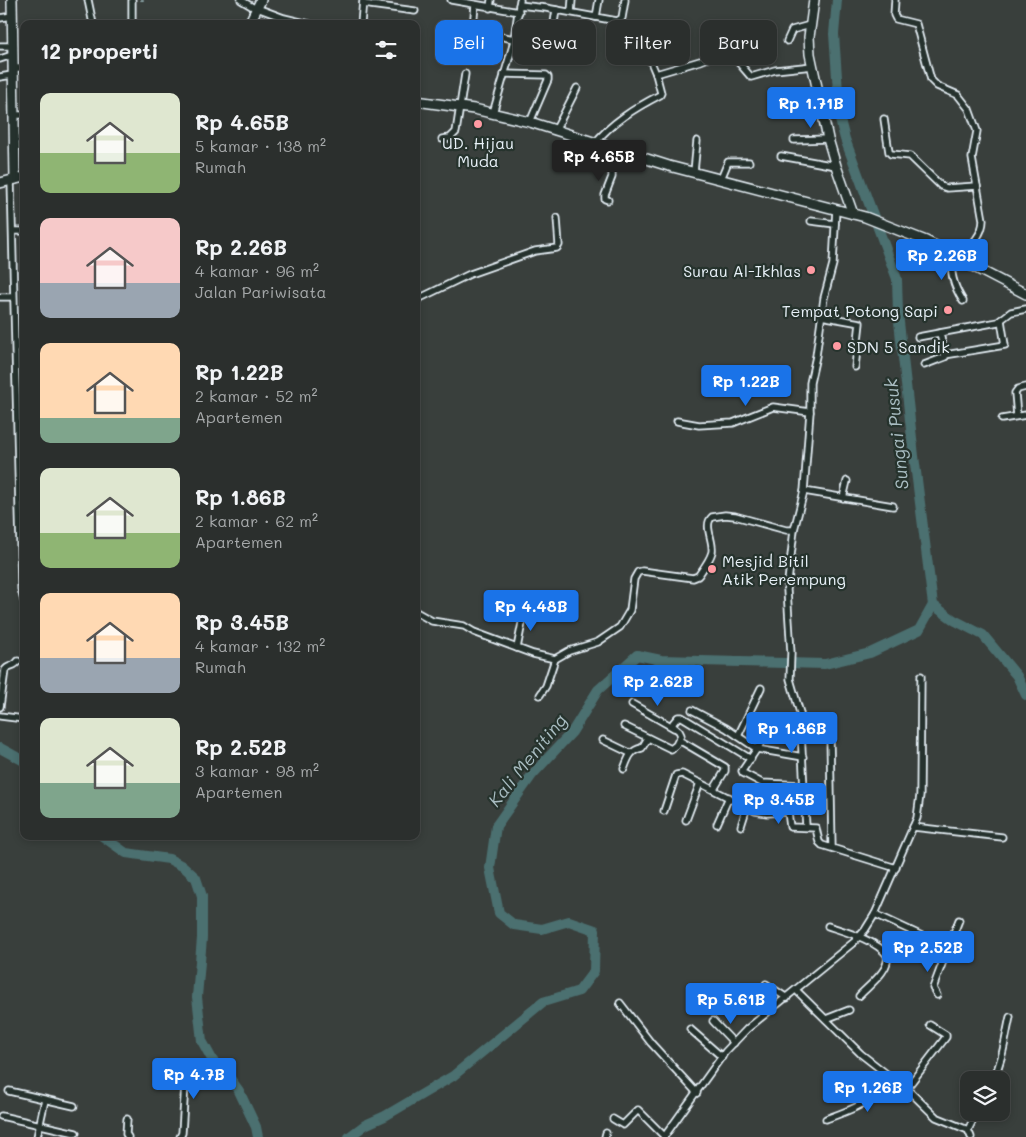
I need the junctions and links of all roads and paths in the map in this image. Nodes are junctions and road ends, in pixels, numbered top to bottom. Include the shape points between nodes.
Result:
1 (12, 0) edge
2 (88, 0) edge
3 (132, 0) edge
4 (241, 0) edge
5 (451, 0) edge
6 (491, 0) edge
7 (547, 0) edge
8 (572, 0) edge
9 (599, 0) edge
10 (625, 0) edge
11 (814, 0) edge
12 (895, 0) edge
13 (363, 2) edge
14 (520, 3) edge
15 (475, 5) junction
16 (255, 6) edge
17 (490, 8) junction
18 (546, 8) junction
19 (556, 10) junction
20 (415, 11) dead end
21 (519, 12) junction
22 (570, 12) junction
23 (12, 16) junction
24 (596, 17) junction
25 (0, 18) edge
26 (92, 20) edge
27 (132, 20) edge
28 (250, 20) edge
29 (292, 20) edge
30 (361, 20) edge
31 (518, 20) edge
32 (554, 20) edge
33 (810, 25) junction
34 (787, 41) dead end
35 (513, 42) edge
36 (513, 45) edge
37 (0, 46) edge
38 (12, 51) junction
39 (0, 58) edge
40 (700, 61) edge
41 (652, 65) edge
42 (741, 65) edge
43 (813, 66) junction
44 (20, 69) edge
45 (12, 71) junction
46 (465, 74) dead end
47 (504, 74) junction
48 (656, 74) junction
49 (0, 77) edge
50 (577, 88) dead end
51 (420, 101) edge
52 (461, 106) junction
53 (493, 113) junction
54 (13, 115) junction
55 (20, 115) edge
56 (884, 119) dead end
57 (530, 122) junction
58 (555, 131) junction
59 (442, 139) dead end
60 (828, 139) junction
61 (794, 140) dead end
62 (697, 141) dead end
63 (594, 144) junction
64 (618, 151) junction
65 (781, 156) dead end
66 (749, 162) dead end
67 (836, 166) junction
68 (694, 172) junction
69 (17, 179) edge
70 (721, 179) junction
71 (0, 183) edge
72 (977, 186) junction
73 (608, 200) dead end
74 (836, 209) junction
75 (860, 215) junction
76 (558, 218) dead end
77 (811, 221) dead end
78 (835, 224) junction
79 (13, 231) junction
80 (20, 231) edge
81 (954, 257) junction
82 (1026, 294) edge
83 (0, 297) edge
84 (13, 297) junction
85 (420, 298) edge
86 (963, 301) dead end
87 (1026, 309) edge
88 (821, 316) junction
89 (1001, 320) junction
90 (940, 333) junction
91 (918, 337) dead end
92 (945, 355) junction
93 (924, 365) dead end
94 (855, 367) dead end
95 (1026, 387) edge
96 (810, 412) junction
97 (1026, 415) edge
98 (16, 416) junction
99 (20, 416) edge
100 (1018, 416) junction
101 (1002, 419) dead end
102 (677, 421) dead end
103 (847, 481) dead end
104 (804, 491) junction
105 (843, 498) junction
106 (893, 506) dead end
107 (794, 530) junction
108 (20, 554) edge
109 (524, 613) dead end
110 (420, 614) edge
111 (517, 648) junction
112 (555, 659) junction
113 (18, 661) dead end
114 (921, 676) dead end
115 (761, 688) dead end
116 (540, 695) dead end
117 (632, 704) dead end
118 (0, 707) edge
119 (692, 710) dead end
120 (0, 716) edge
121 (20, 718) edge
122 (624, 726) dead end
123 (674, 728) junction
124 (802, 733) junction
125 (738, 736) junction
126 (648, 738) junction
127 (830, 738) dead end
128 (603, 740) dead end
129 (678, 740) junction
130 (757, 749) junction
131 (630, 754) junction
132 (803, 757) junction
133 (751, 759) junction
134 (624, 769) dead end
135 (700, 783) junction
136 (804, 785) junction
137 (714, 789) junction
138 (728, 797) junction
139 (747, 807) junction
140 (664, 811) dead end
141 (686, 820) dead end
142 (717, 824) dead end
143 (741, 826) dead end
144 (806, 827) junction
145 (913, 827) junction
146 (1002, 837) dead end
147 (832, 847) junction
148 (896, 868) junction
149 (875, 914) junction
150 (959, 920) dead end
151 (828, 926) dead end
152 (860, 937) junction
153 (948, 948) junction
154 (766, 984) dead end
155 (796, 990) junction
156 (937, 995) dead end
157 (859, 996) dead end
158 (787, 998) junction
159 (620, 1003) dead end
160 (849, 1010) dead end
161 (1010, 1017) dead end
162 (826, 1019) junction
163 (713, 1021) dead end
164 (930, 1024) dead end
165 (690, 1029) dead end
166 (734, 1043) junction
167 (722, 1057) junction
168 (186, 1067) dead end
169 (998, 1071) edge
170 (893, 1079) junction
171 (907, 1088) junction
172 (9, 1090) dead end
173 (697, 1093) junction
174 (45, 1100) junction
175 (74, 1106) dead end
176 (1, 1116) edge
177 (127, 1119) dead end
178 (613, 1119) dead end
179 (826, 1119) dead end
180 (972, 1121) edge
181 (39, 1125) junction
182 (968, 1130) junction
183 (76, 1133) dead end
184 (182, 1136) edge
185 (37, 1137) edge
186 (128, 1137) edge
187 (664, 1137) edge
188 (971, 1137) edge

1 - 23 main road
2 - 26 street
3 - 27 street
4 - 16 street
5 - 15 street
6 - 17 street
7 - 18 street
8 - 22 street
9 - 24 street
10 - 24 street via 621,19
11 - 33 main road
12 - 72 street via 896,19 914,22 918,26 931,80 958,95 969,109 977,134 972,155
13 - 20 street
13 - 30 street
14 - 18 street
14 - 21 street
15 - 17 street
15 - 35 street via 475,31
16 - 28 main road
16 - 29 street
17 - 21 street
18 - 19 street
19 - 22 street
19 - 32 street
21 - 31 street
22 - 24 street
23 - 25 street
23 - 38 main road
33 - 34 street via 792,30
33 - 43 main road
36 - 47 street
37 - 38 street
38 - 39 street
38 - 45 main road
40 - 48 street
41 - 48 street
42 - 43 street via 751,77 775,70
43 - 60 main road
44 - 45 street
45 - 49 street
45 - 54 main road
46 - 52 street
47 - 53 street
47 - 57 street via 548,77
48 - 63 street via 661,94 618,120
50 - 58 street
51 - 52 main road
52 - 53 main road
52 - 59 street via 454,135
53 - 57 main road
54 - 55 street
54 - 69 main road
56 - 72 street via 891,154 910,156 944,187
57 - 58 main road
58 - 63 main road
60 - 61 street
60 - 67 main road
62 - 68 street
63 - 64 main road
64 - 68 main road
64 - 73 street via 605,194
65 - 67 street
66 - 70 street via 728,162
67 - 75 main road
68 - 70 main road
69 - 71 main road
69 - 79 street
70 - 74 main road
72 - 81 street via 983,220 981,232
74 - 75 main road
74 - 78 street
75 - 81 main road via 926,241
76 - 85 street via 557,248 535,251 470,274
77 - 78 street
78 - 88 street via 834,264
79 - 80 street
79 - 84 street
81 - 82 main road
81 - 86 street via 952,280
83 - 84 street
84 - 98 street
87 - 89 street via 1011,312
88 - 94 street via 860,322
88 - 96 street via 810,383
89 - 90 street
89 - 92 street via 1005,348
90 - 91 street
90 - 92 street
92 - 93 street
95 - 100 street via 1015,393
96 - 102 street via 773,407 732,423
96 - 104 street
97 - 100 street
98 - 99 street
98 - 108 street
100 - 101 street
103 - 105 street
104 - 105 street
104 - 107 street
105 - 106 street
107 - 112 street via 730,516 711,517 708,523 712,552 698,576 638,572 630,610 620,627 598,642 569,650
107 - 124 street via 787,590 790,679
109 - 111 street
110 - 111 street via 432,621 464,626
111 - 112 street
112 - 116 street
113 - 118 street via 5,670
114 - 145 street via 920,795
115 - 125 street
117 - 123 street
119 - 125 street
120 - 121 street
122 - 126 street
123 - 129 street via 681,733
123 - 133 street via 673,723 682,717
124 - 130 street via 773,728
124 - 132 street
125 - 130 street
126 - 129 street via 671,749
126 - 131 street via 642,748
127 - 147 street
128 - 131 street
129 - 137 street via 726,767
130 - 132 street
130 - 133 street
131 - 134 street
132 - 136 street
133 - 136 street via 742,770 762,783
135 - 137 street
135 - 140 street via 678,774
135 - 141 street
136 - 144 street
137 - 138 street
138 - 139 street
138 - 142 street
139 - 143 street
139 - 144 street via 755,811 788,812 791,827
144 - 147 street via 816,828 820,844
145 - 146 street
145 - 148 street
147 - 148 street
148 - 149 street
149 - 152 street
149 - 153 street
150 - 153 street
151 - 152 street
152 - 155 street
152 - 157 street via 886,953 888,959 884,970
153 - 156 street via 933,988
154 - 158 street
155 - 158 street
155 - 162 street
158 - 166 street
159 - 173 street
160 - 162 street
161 - 169 street
162 - 170 street via 861,1054
163 - 166 street
164 - 171 street via 946,1037
165 - 167 street
166 - 167 street
167 - 173 street
168 - 184 street
170 - 171 street via 899,1079
170 - 179 street via 868,1102
171 - 182 street via 936,1117
172 - 174 street
173 - 187 street
174 - 175 street
174 - 181 street
176 - 181 street
177 - 186 street
178 - 187 street via 623,1124 638,1110
180 - 182 street
181 - 183 street
181 - 185 street
182 - 188 street

